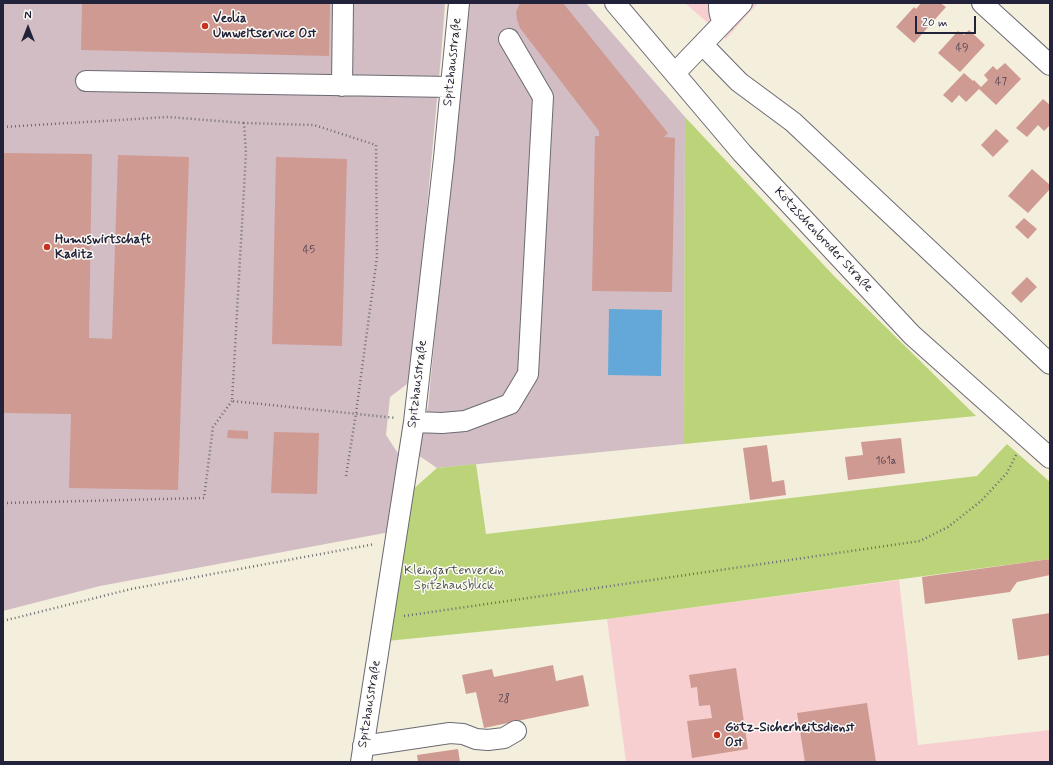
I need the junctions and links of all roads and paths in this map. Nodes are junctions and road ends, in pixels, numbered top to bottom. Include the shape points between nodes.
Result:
1 (343, 3) edge
2 (459, 3) edge
3 (615, 3) edge
4 (719, 3) edge
5 (742, 3) edge
6 (982, 3) edge
7 (724, 22) junction
8 (509, 39) dead end
9 (703, 45) junction
10 (1050, 65) edge
11 (675, 73) junction
12 (86, 81) dead end
13 (342, 86) junction
14 (451, 87) junction
15 (244, 123) junction
16 (3, 127) edge
17 (1050, 364) edge
18 (232, 401) junction
19 (356, 413) junction
20 (414, 422) junction
21 (1026, 437) junction
22 (1050, 458) edge
23 (346, 476) dead end
24 (3, 503) edge
25 (395, 540) junction
26 (384, 615) junction
27 (3, 621) edge
28 (516, 731) dead end
29 (362, 754) edge

1 - 13 street
2 - 14 street, Spitzhausstraße
3 - 11 street, Kötzschenbroder Straße
4 - 7 street via 718,12
5 - 7 street
6 - 10 street
7 - 9 street
8 - 20 street via 544,97 528,374 510,404 465,421
9 - 11 street
9 - 17 street via 738,82 794,122
11 - 21 street, Kötzschenbroder Straße via 742,153 912,335
12 - 13 street
13 - 14 street
14 - 20 street, Spitzhausstraße
15 - 16 path via 168,117
15 - 18 path via 246,153
15 - 19 path via 314,125 376,145 377,257
18 - 19 path
18 - 24 path via 212,427 204,498
19 - 20 path
19 - 23 path
20 - 25 street, Spitzhausstraße
21 - 22 street, Kötzschenbroder Straße
21 - 26 path via 1007,473 981,501 948,526 920,541 395,617
25 - 26 street, Spitzhausstraße
25 - 27 path via 131,589
26 - 29 street, Spitzhausstraße
28 - 29 street via 504,738 488,740 450,733

